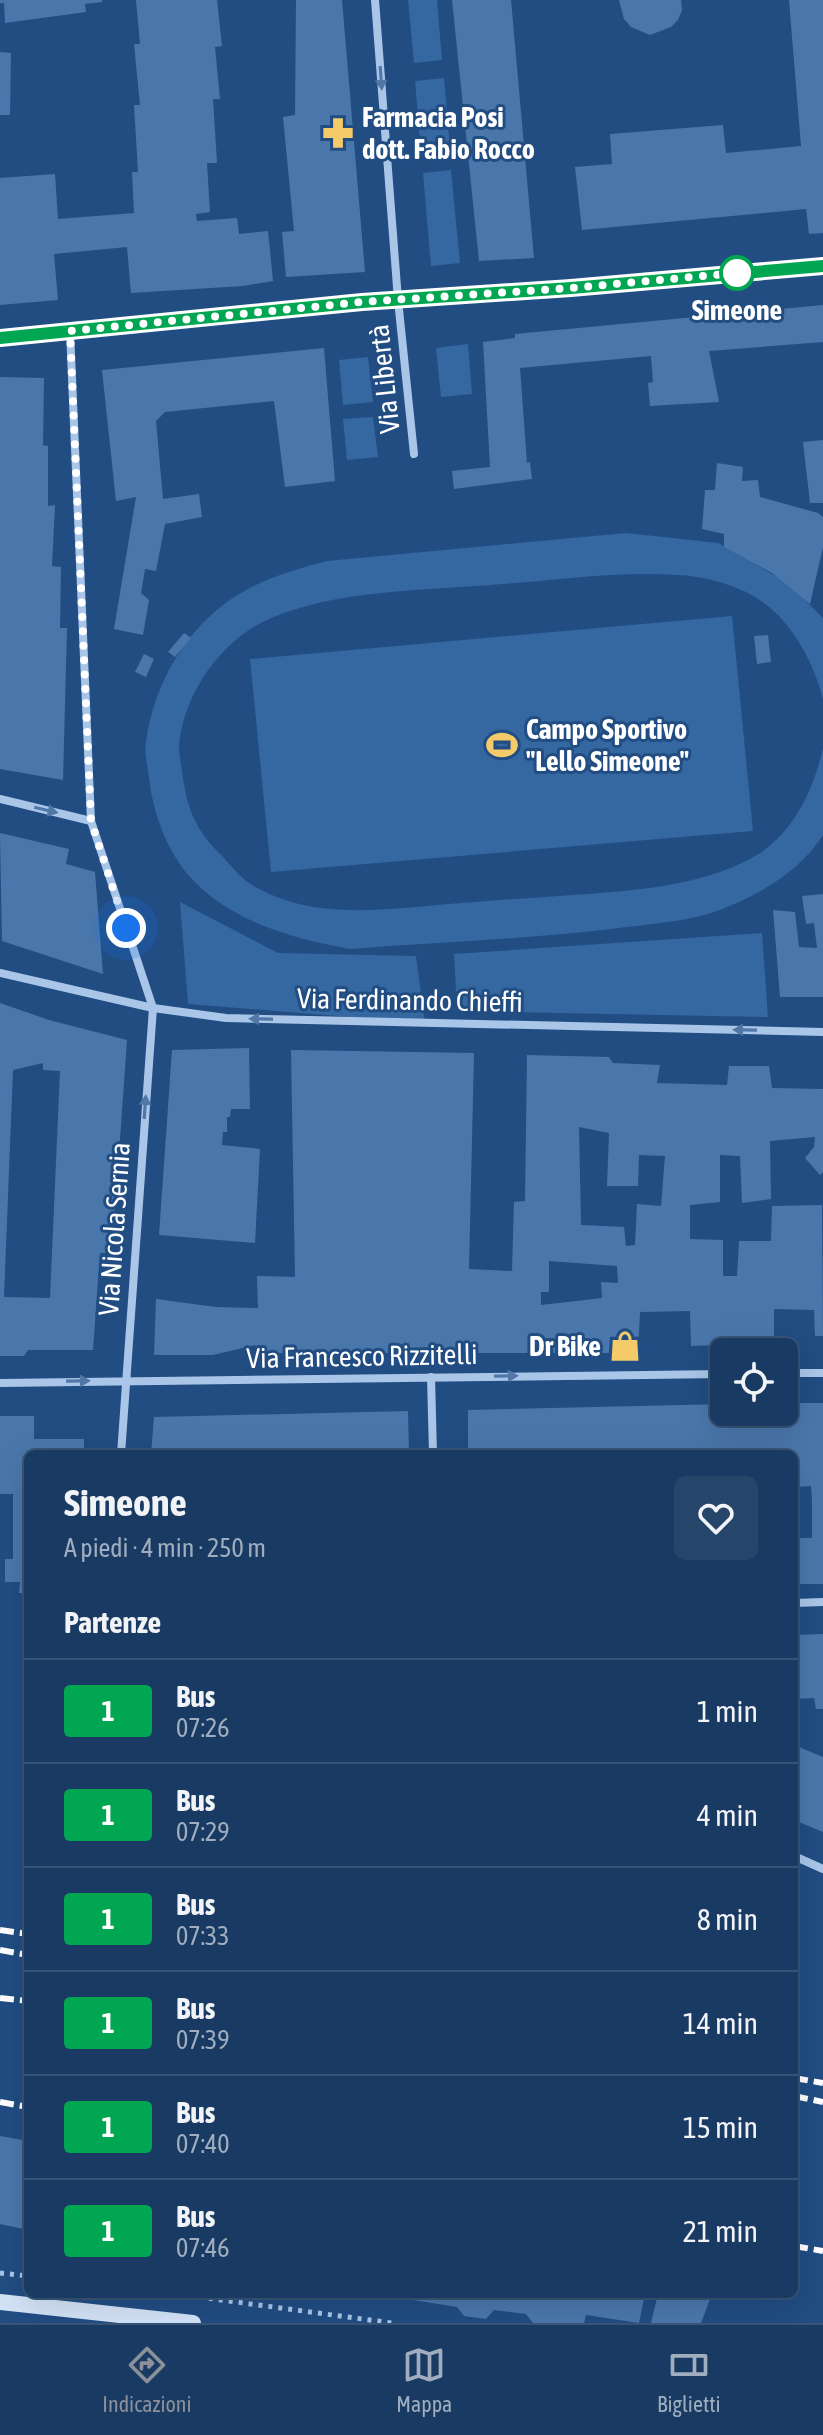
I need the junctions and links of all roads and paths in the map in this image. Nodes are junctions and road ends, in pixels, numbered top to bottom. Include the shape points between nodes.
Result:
1 (375, 0) edge
2 (823, 266) edge
3 (398, 300) junction
4 (70, 331) junction
5 (0, 338) edge
6 (414, 454) dead end
7 (0, 799) edge
8 (91, 821) junction
9 (0, 973) edge
10 (153, 1008) junction
11 (823, 1032) edge
12 (798, 1373) edge
13 (823, 1373) edge
14 (710, 1374) edge
15 (431, 1377) junction
16 (125, 1380) junction
17 (0, 1383) edge
18 (121, 1450) edge
19 (433, 1450) edge
20 (823, 1602) edge
21 (798, 1603) edge
22 (798, 1858) edge
23 (823, 1869) edge
24 (0, 2273) edge
25 (24, 2276) edge
26 (203, 2298) edge
27 (0, 2302) edge
28 (193, 2323) edge
29 (392, 2323) edge

1 -> 3 street
2 - 3 street, Via Libertà
3 - 4 street, Via Libertà
3 - 6 street, Via Libertà
4 - 5 street, Via Libertà
4 - 8 street
7 -> 8 street
8 - 10 street
9 - 10 street, Via Ferdinando Chieffi
11 -> 10 street, Via Ferdinando Chieffi via 226,1018
16 -> 10 street, Via Nicola Sernia
12 - 13 street
15 -> 14 street, Via Francesco Rizzitelli
15 - 16 street, Via Francesco Rizzitelli
15 - 19 street
17 -> 16 street, Via Francesco Rizzitelli
16 - 18 street, Via Nicola Sernia
20 - 21 street
22 - 23 street
24 - 25 path
26 - 29 path
27 - 28 street

